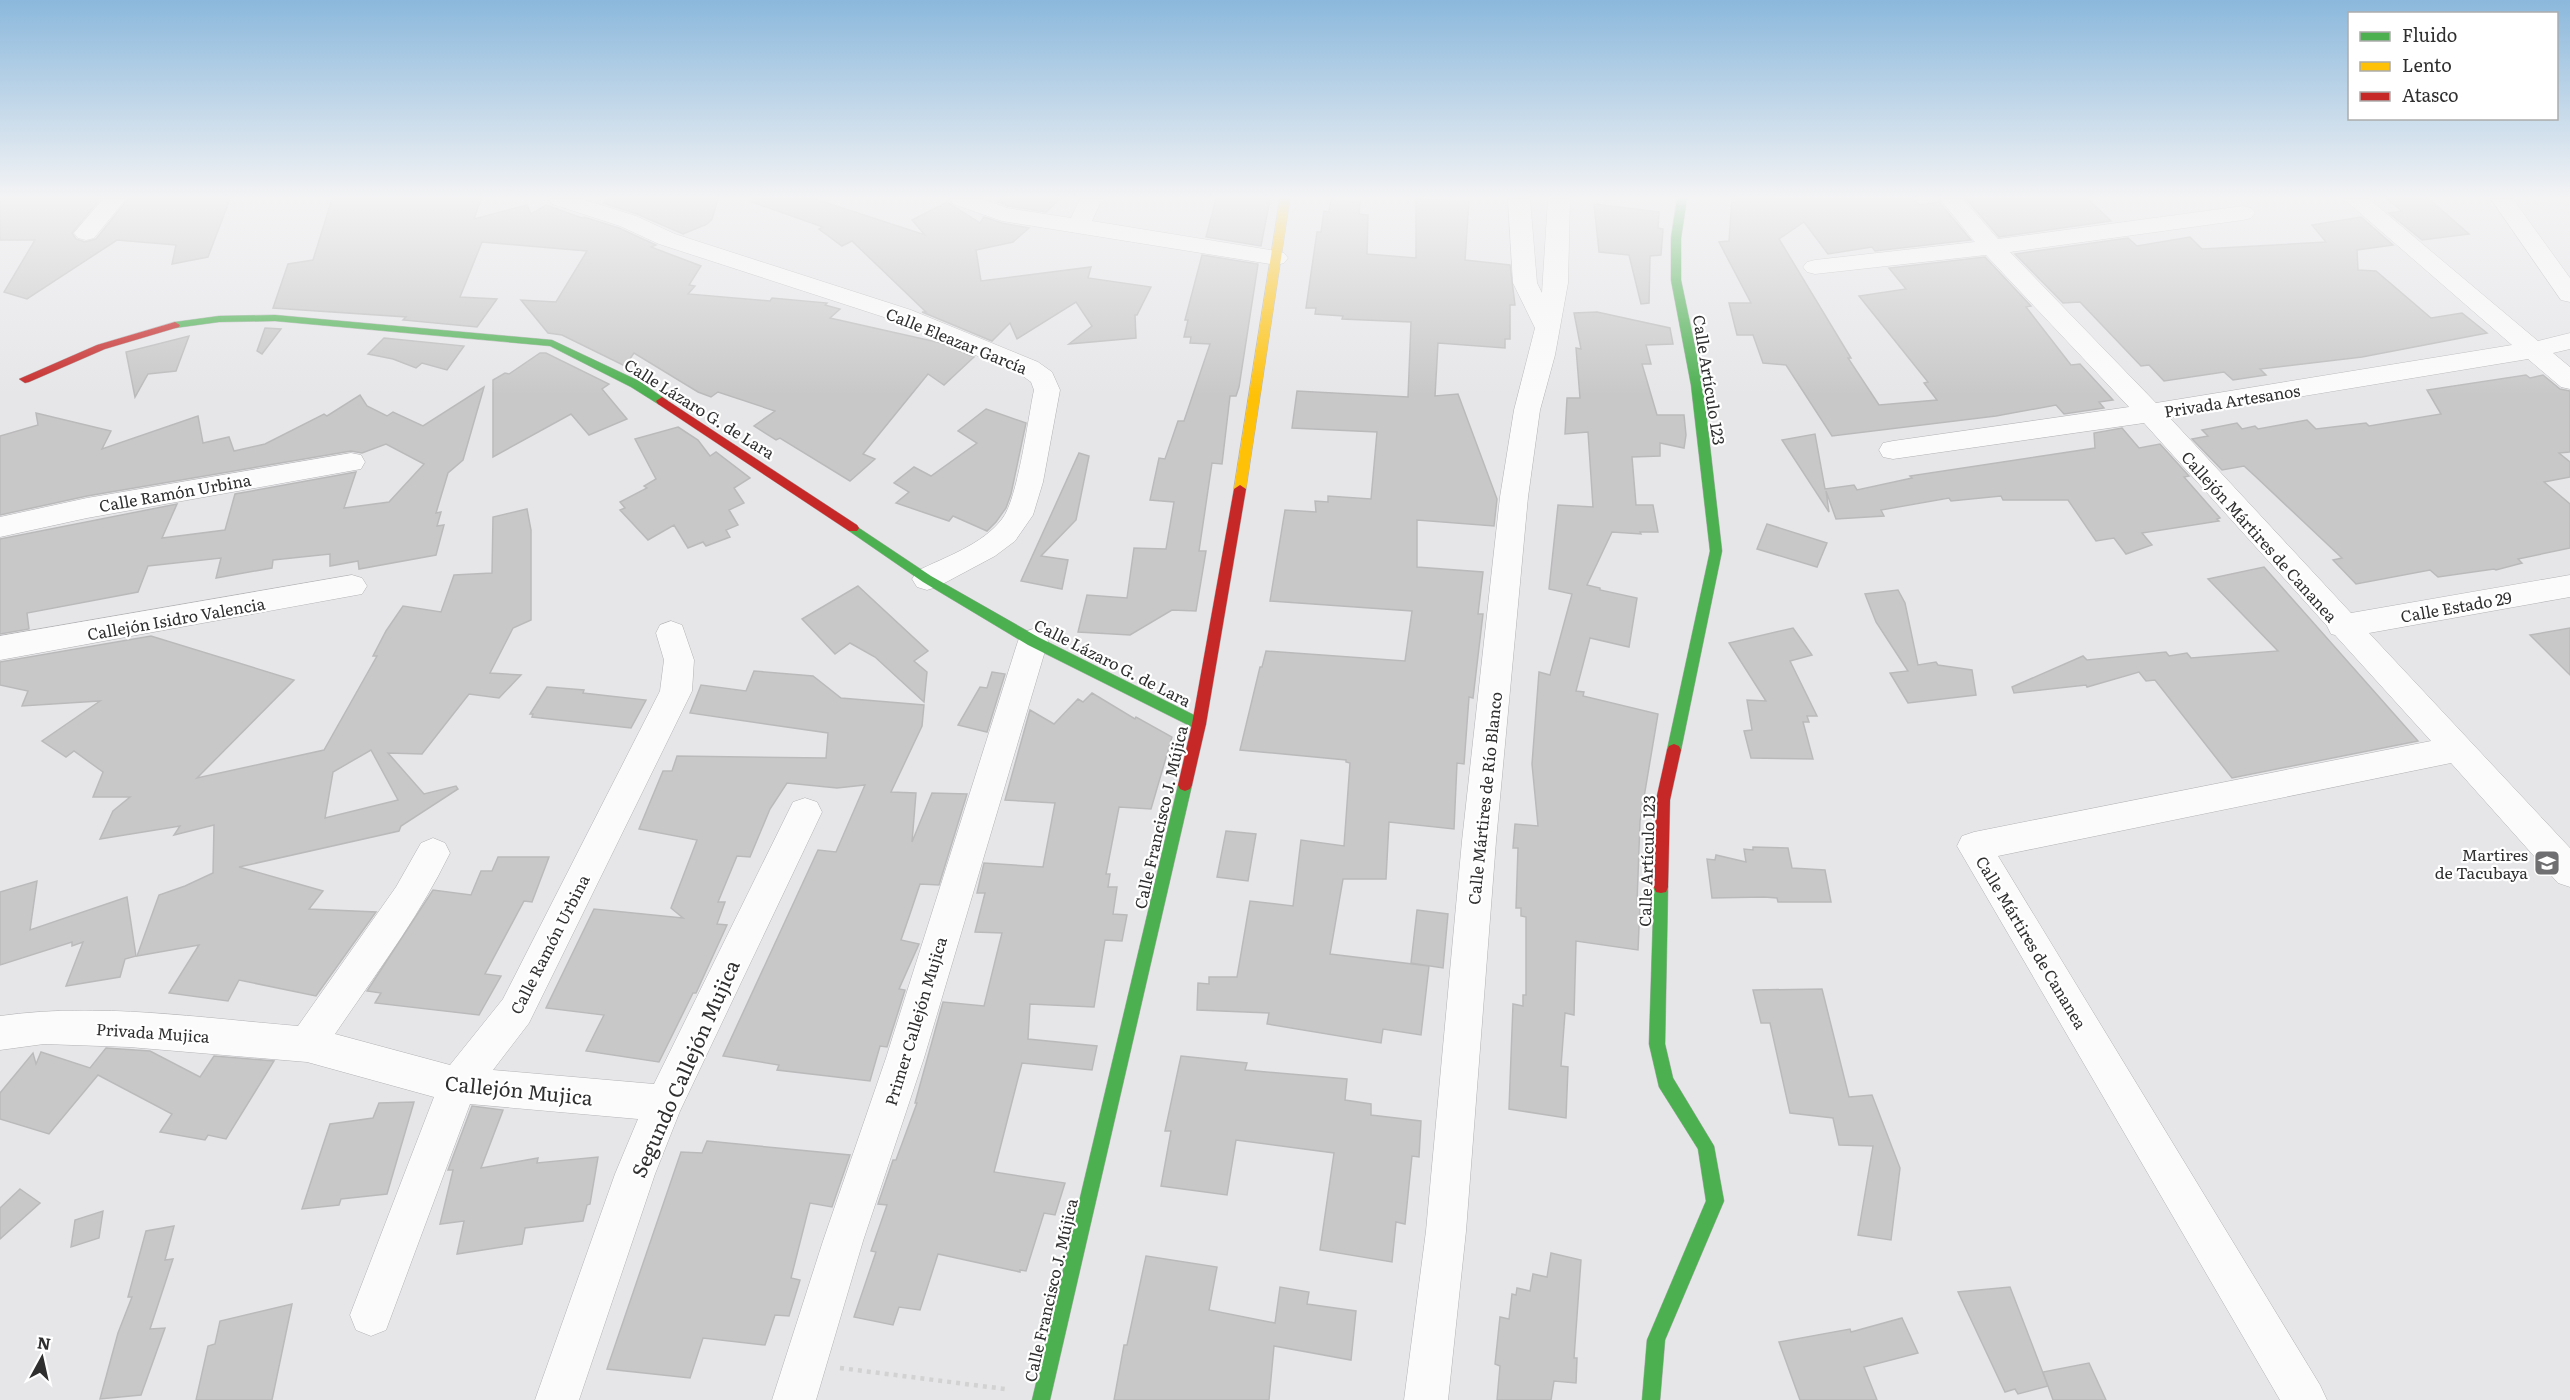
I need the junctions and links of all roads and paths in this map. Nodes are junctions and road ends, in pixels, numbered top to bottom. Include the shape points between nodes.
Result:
1 (745, 264) edge
2 (1275, 264) edge
3 (1524, 264) edge
4 (1557, 264) edge
5 (1676, 264) edge
6 (1839, 264) edge
7 (2008, 264) edge
8 (2432, 264) edge
9 (2548, 264) edge
10 (1815, 267) dead end
11 (2570, 295) edge
12 (1547, 327) junction
13 (2570, 340) edge
14 (2532, 350) junction
15 (25, 379) dead end
16 (2570, 381) edge
17 (2150, 413) junction
18 (1893, 450) dead end
19 (351, 462) dead end
20 (0, 527) edge
21 (927, 579) junction
22 (352, 586) dead end
23 (2570, 586) edge
24 (2342, 626) junction
25 (671, 633) dead end
26 (1033, 641) junction
27 (0, 648) edge
28 (1199, 724) junction
29 (2457, 749) junction
30 (805, 812) dead end
31 (434, 853) dead end
32 (2570, 872) edge
33 (0, 1033) edge
34 (307, 1044) junction
35 (458, 1085) junction
36 (664, 1103) junction
37 (371, 1315) dead end
38 (804, 1364) junction
39 (1042, 1397) edge
40 (557, 1400) edge
41 (794, 1400) edge
42 (1426, 1400) edge
43 (1651, 1400) edge
44 (2305, 1400) edge

1 - 21 street, Calle Eleazar García via 902,315 1029,368 1043,378 1047,390 1022,506 1014,525 994,543
2 - 28 street, Calle Francisco J. Mújica
3 - 12 street via 1525,283
4 - 12 street, Calle Mártires de Río Blanco
5 - 43 street, Calle Artículo 123 via 1697,385 1716,551 1663,800 1657,1044 1665,1082 1706,1146 1715,1201 1656,1340
6 - 10 street
7 - 17 street, Callejón Mártires de Cananea
8 - 14 street
9 - 11 street
12 - 42 street, Calle Mártires de Río Blanco via 1527,410 1515,487 1479,841 1446,1231
13 - 14 street, Privada Artesanos
14 - 16 street
14 - 17 street, Privada Artesanos
15 - 21 street, Calle Lázaro G. de Lara via 168,326 219,319 346,323 552,343 635,384
17 - 18 street, Privada Artesanos
17 - 24 street, Callejón Mártires de Cananea
19 - 20 street, Calle Ramón Urbina
21 - 26 street, Calle Lázaro G. de Lara
22 - 27 street, Callejón Isidro Valencia
23 - 24 street, Calle Estado 29
24 - 29 street, Callejón Mártires de Cananea
25 - 35 street, Calle Ramón Urbina via 679,660 676,692 516,1011
26 - 28 street, Calle Lázaro G. de Lara
26 - 38 street, Primer Callejón Mujica via 905,1058
28 - 39 street, Calle Francisco J. Mújica
29 - 32 street, Callejón Mártires de Cananea
29 - 44 street, Calle Mártires de Cananea via 1974,846
30 - 36 street, Segundo Callejón Mujica
31 - 34 street via 408,898
33 - 34 street, Privada Mujica via 44,1027 118,1029
34 - 35 street, Callejón Mujica
35 - 36 street, Callejón Mujica
35 - 37 street, Calle Ramón Urbina
36 - 40 street, Segundo Callejón Mujica via 635,1174
38 - 39 path
38 - 41 street, Primer Callejón Mujica

